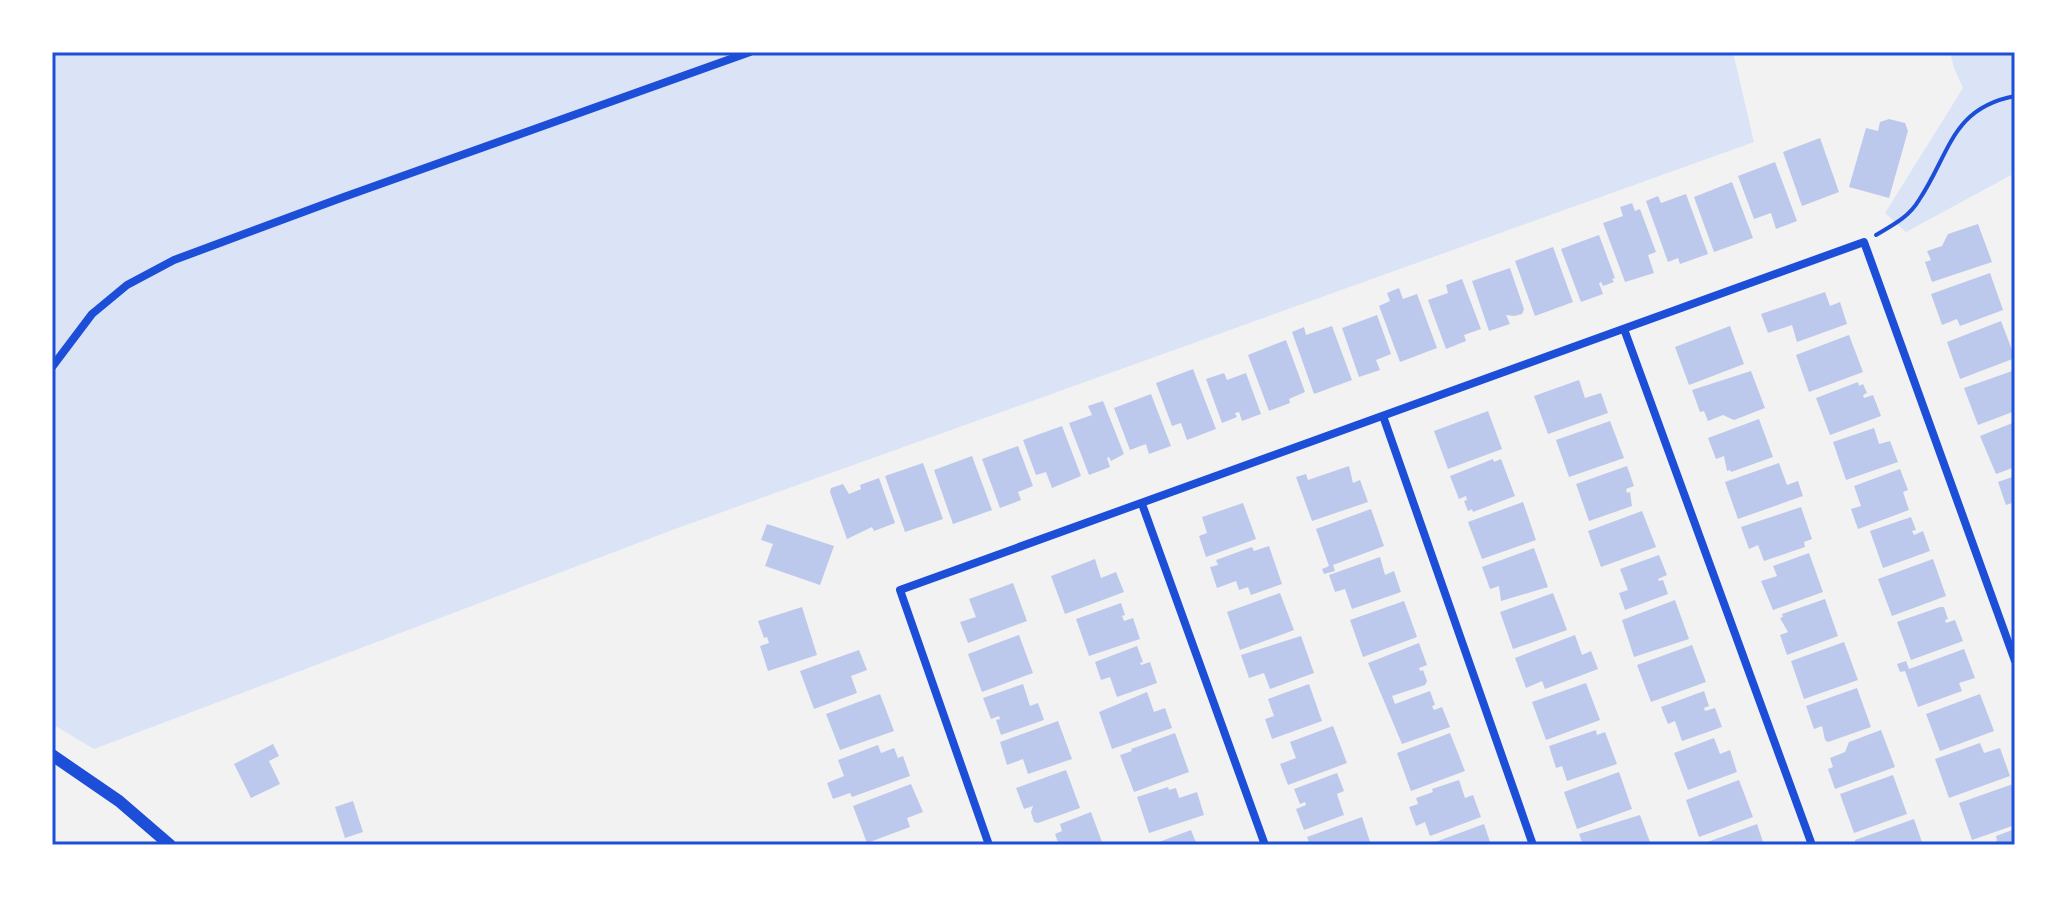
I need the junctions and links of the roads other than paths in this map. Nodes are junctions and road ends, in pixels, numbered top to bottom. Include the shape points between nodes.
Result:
1 (750, 52) edge
2 (1624, 329) junction
3 (52, 367) edge
4 (1383, 416) junction
5 (1142, 504) junction
6 (2015, 661) edge
7 (52, 755) edge
8 (170, 845) edge
9 (989, 845) edge
10 (1265, 845) edge
11 (1533, 845) edge
12 (1812, 845) edge

1 - 3 street via 174,260 127,285 92,314
2 - 4 street
2 - 6 street via 1864,242
2 - 12 street
4 - 5 street
4 - 11 street
5 - 9 street via 900,590
5 - 10 street
7 - 8 main road via 119,801

